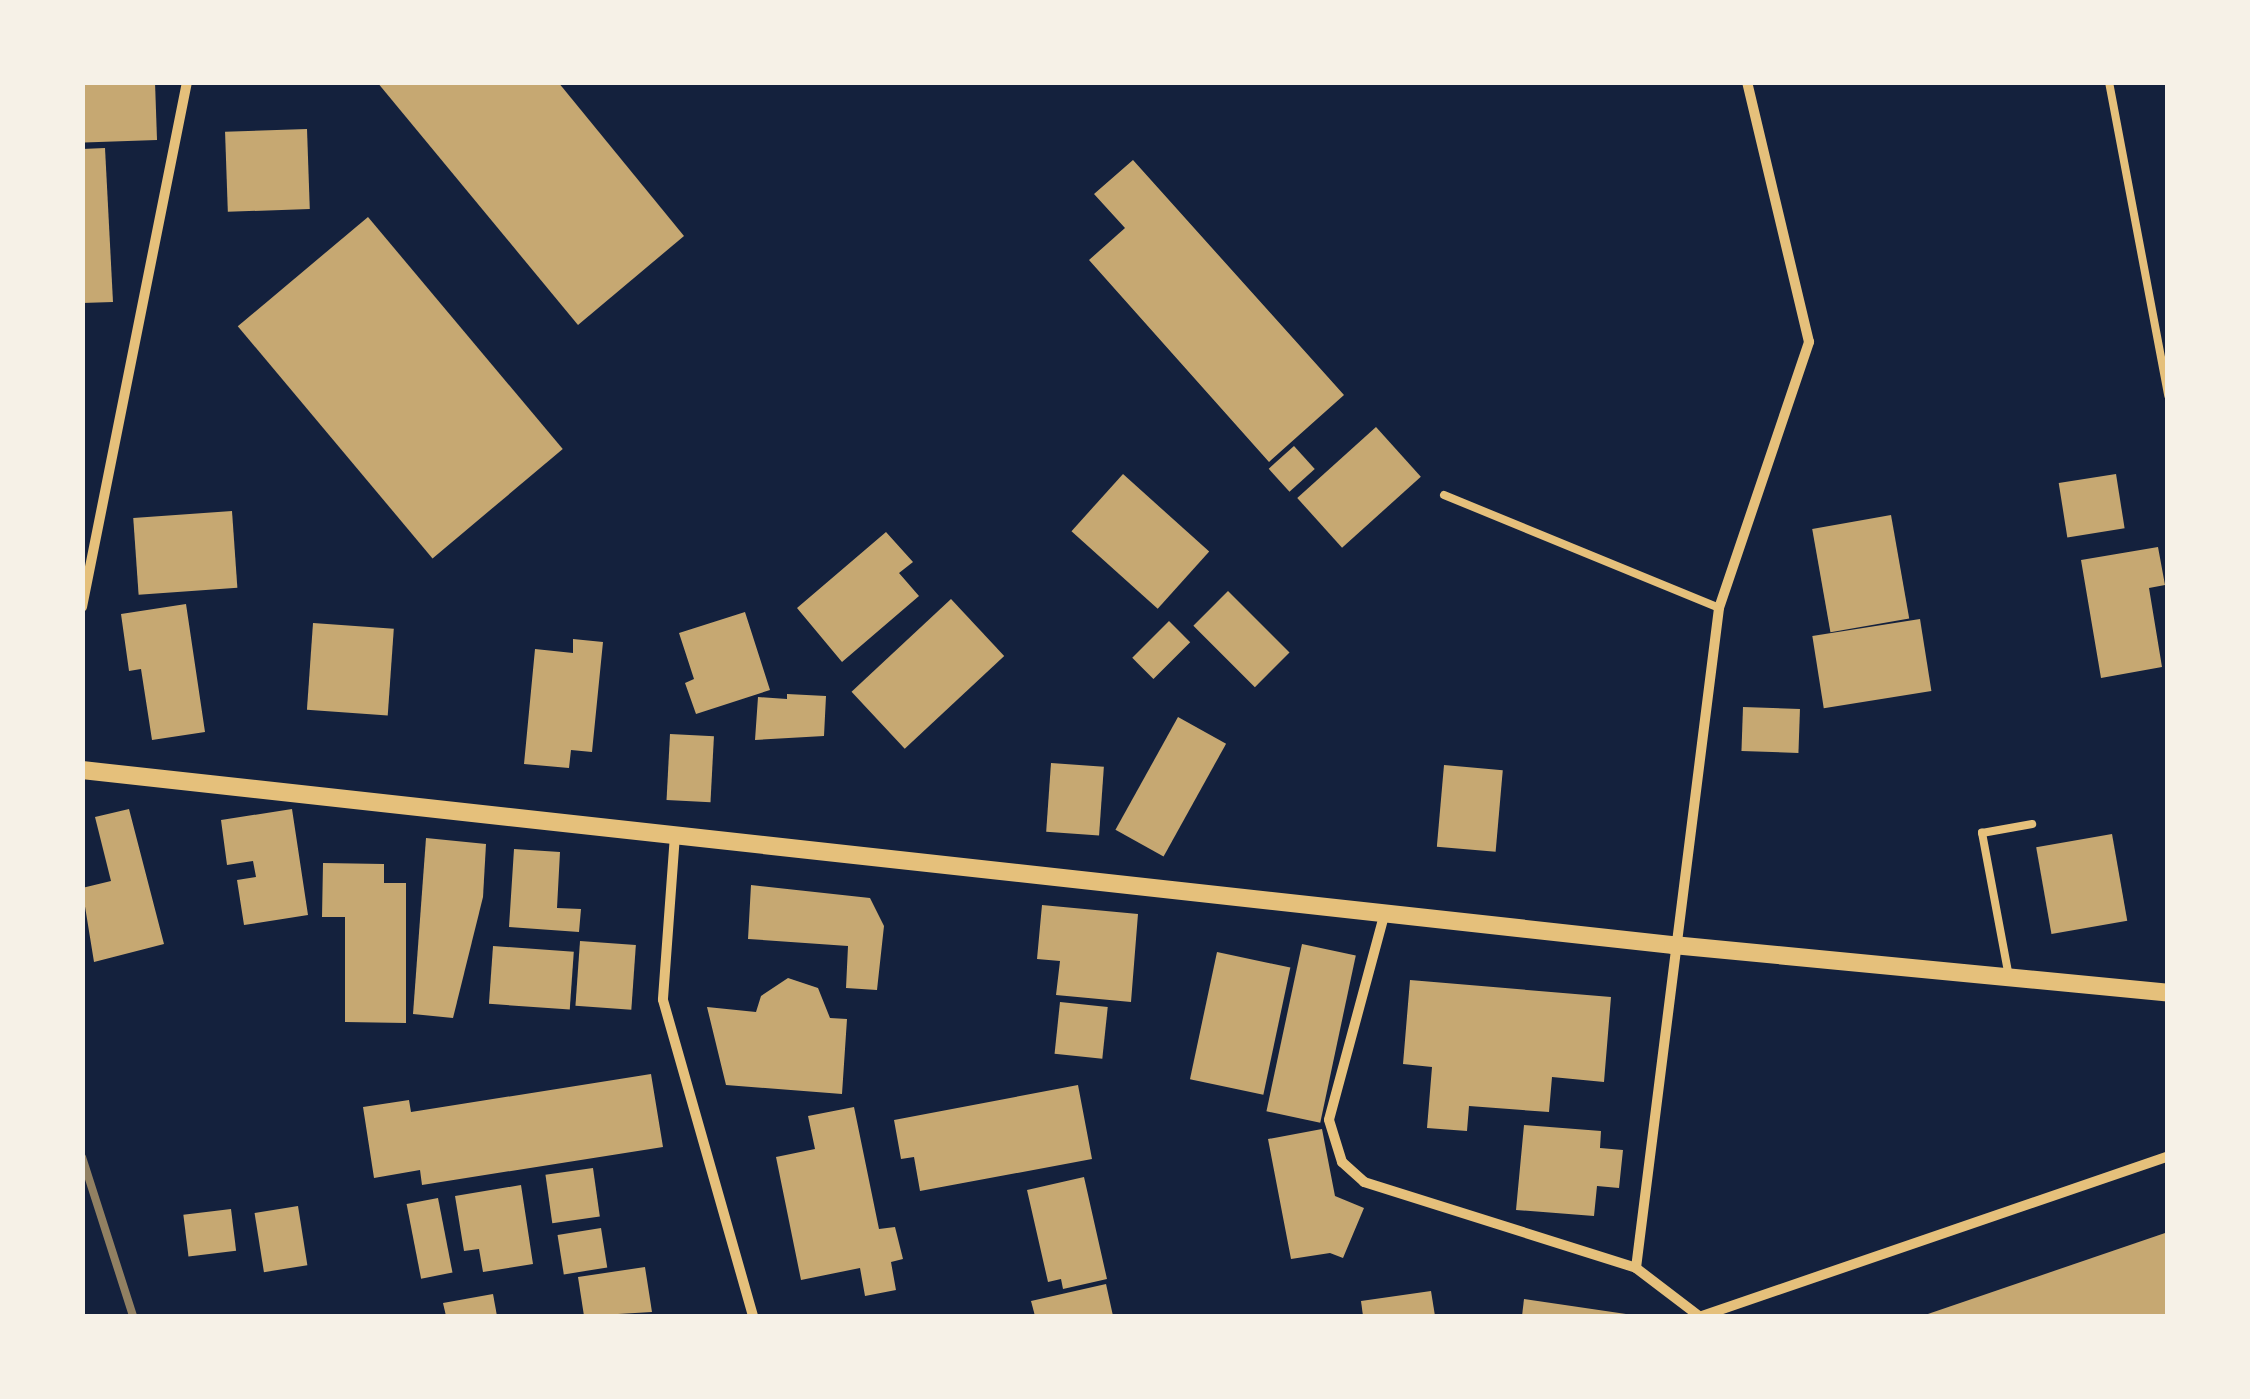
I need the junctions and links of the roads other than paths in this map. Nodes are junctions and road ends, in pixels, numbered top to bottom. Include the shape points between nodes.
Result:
1 (187, 82) edge
2 (1747, 82) edge
3 (2109, 82) edge
4 (2168, 395) edge
5 (1444, 495) dead end
6 (82, 607) edge
7 (1719, 608) junction
8 (82, 770) edge
9 (2032, 824) dead end
10 (675, 835) junction
11 (1386, 911) junction
12 (1674, 945) junction
13 (2009, 977) junction
14 (2168, 993) edge
15 (2168, 1156) edge
16 (1636, 1268) junction
17 (752, 1316) edge
18 (1700, 1316) edge

1 - 6 street
2 - 7 street via 1809,342
3 - 4 lane
5 - 7 lane
7 - 12 street
8 - 10 street
9 - 13 lane via 1982,833
10 - 11 street
10 - 17 street via 663,1000
11 - 12 street
11 - 16 street via 1329,1120 1342,1162 1364,1182
12 - 13 street
12 - 16 street
13 - 14 street
15 - 18 street
16 - 18 street

